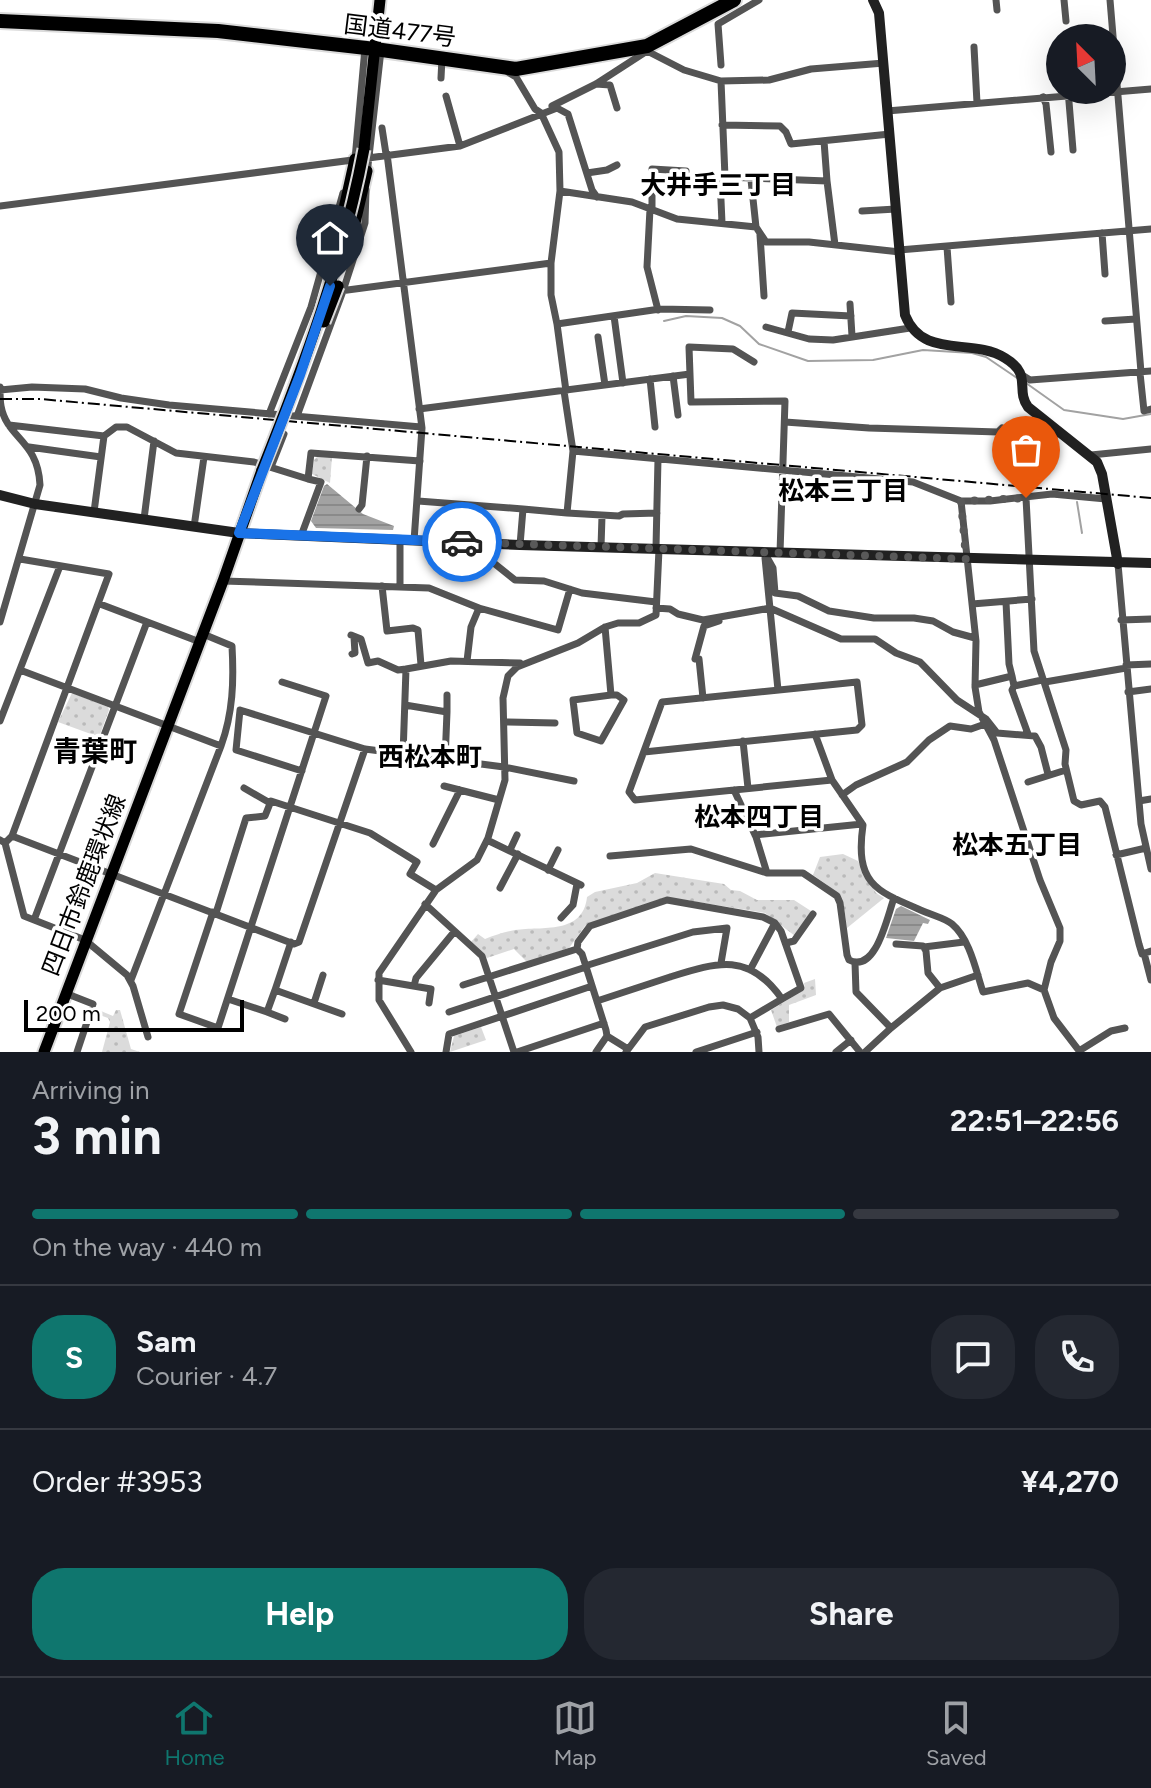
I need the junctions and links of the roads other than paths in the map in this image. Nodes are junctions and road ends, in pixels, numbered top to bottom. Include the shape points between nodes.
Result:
1 (380, 0) edge
2 (734, 0) edge
3 (759, 0) edge
4 (873, 0) edge
5 (996, 0) edge
6 (1064, 0) edge
7 (1110, 0) edge
8 (997, 10) dead end
9 (0, 21) edge
10 (1066, 21) dead end
11 (1112, 24) edge
12 (974, 47) dead end
13 (374, 49) junction
14 (647, 49) junction
15 (442, 58) junction
16 (884, 63) junction
17 (489, 65) junction
18 (721, 65) dead end
19 (441, 78) dead end
20 (721, 81) junction
21 (596, 84) junction
22 (1151, 89) edge
23 (1126, 91) edge
24 (446, 96) dead end
25 (1046, 96) edge
26 (1043, 97) junction
27 (977, 103) junction
28 (1069, 104) edge
29 (1118, 104) edge
30 (617, 108) dead end
31 (887, 111) junction
32 (541, 113) junction
33 (722, 125) junction
34 (382, 128) dead end
35 (890, 134) junction
36 (824, 141) junction
37 (460, 146) junction
38 (1073, 150) dead end
39 (1051, 152) dead end
40 (386, 154) junction
41 (363, 155) junction
42 (617, 165) dead end
43 (367, 171) junction
44 (686, 171) dead end
45 (587, 173) junction
46 (725, 177) junction
47 (751, 180) junction
48 (827, 181) junction
49 (349, 183) junction
50 (560, 191) junction
51 (597, 197) junction
52 (0, 206) edge
53 (651, 209) junction
54 (896, 209) junction
55 (862, 211) dead end
56 (722, 223) junction
57 (1151, 229) edge
58 (758, 230) junction
59 (1129, 231) junction
60 (1102, 233) junction
61 (835, 245) junction
62 (947, 247) junction
63 (900, 251) junction
64 (551, 263) junction
65 (1105, 274) dead end
66 (403, 282) junction
67 (343, 291) junction
68 (315, 295) junction
69 (764, 296) dead end
70 (951, 302) dead end
71 (850, 304) dead end
72 (658, 310) junction
73 (710, 310) dead end
74 (614, 316) junction
75 (851, 316) junction
76 (1136, 319) junction
77 (1105, 321) dead end
78 (557, 324) junction
79 (766, 327) dead end
80 (910, 328) junction
81 (788, 332) junction
82 (852, 336) junction
83 (598, 337) dead end
84 (307, 355) junction
85 (290, 361) junction
86 (754, 362) dead end
87 (314, 370) junction
88 (1151, 371) edge
89 (1140, 372) junction
90 (690, 374) junction
91 (673, 376) junction
92 (650, 379) junction
93 (1022, 380) junction
94 (623, 383) junction
95 (605, 385) junction
96 (0, 388) edge
97 (565, 391) junction
98 (419, 409) junction
99 (1151, 409) edge
100 (269, 414) junction
101 (678, 415) dead end
102 (297, 416) junction
103 (785, 422) junction
104 (9, 425) junction
105 (421, 427) junction
106 (655, 427) dead end
107 (1002, 428) dead end
108 (1056, 429) junction
109 (284, 434) dead end
110 (104, 436) junction
111 (154, 441) junction
112 (29, 447) junction
113 (1151, 449) edge
114 (573, 451) junction
115 (1091, 455) junction
116 (367, 456) junction
117 (101, 457) junction
118 (204, 457) junction
119 (658, 459) junction
120 (420, 461) junction
121 (1047, 466) dead end
122 (266, 468) junction
123 (784, 470) junction
124 (308, 479) junction
125 (0, 495) edge
126 (1026, 498) junction
127 (1106, 499) junction
128 (418, 501) junction
129 (961, 501) junction
130 (35, 504) junction
131 (359, 509) dead end
132 (523, 509) junction
133 (94, 512) junction
134 (567, 513) junction
135 (657, 513) junction
136 (602, 516) junction
137 (144, 519) junction
138 (194, 527) junction
139 (239, 533) junction
140 (301, 536) junction
141 (400, 540) junction
142 (414, 541) junction
143 (468, 542) junction
144 (520, 545) junction
145 (601, 547) junction
146 (657, 548) junction
147 (764, 552) junction
148 (780, 553) junction
149 (20, 559) junction
150 (966, 559) junction
151 (1029, 561) junction
152 (1151, 563) edge
153 (1118, 564) junction
154 (60, 566) junction
155 (223, 581) junction
156 (382, 586) junction
157 (400, 587) junction
158 (570, 589) junction
159 (779, 594) junction
160 (1032, 599) junction
161 (1006, 602) junction
162 (100, 604) junction
163 (972, 604) junction
164 (656, 605) junction
165 (479, 608) junction
166 (770, 609) junction
167 (782, 614) junction
168 (1151, 619) edge
169 (1121, 620) junction
170 (0, 622) edge
171 (147, 622) junction
172 (605, 627) junction
173 (201, 638) junction
174 (975, 638) junction
175 (352, 654) dead end
176 (467, 661) junction
177 (526, 663) junction
178 (1151, 664) edge
179 (421, 665) junction
180 (1126, 667) junction
181 (406, 669) junction
182 (20, 670) junction
183 (1012, 676) junction
184 (1043, 681) junction
185 (282, 682) dead end
186 (975, 685) junction
187 (1014, 686) junction
188 (67, 687) junction
189 (1151, 689) edge
190 (778, 690) junction
191 (1128, 692) junction
192 (447, 695) dead end
193 (611, 695) junction
194 (703, 698) junction
195 (115, 705) junction
196 (405, 705) junction
197 (447, 712) junction
198 (979, 712) junction
199 (0, 721) edge
200 (504, 722) junction
201 (555, 723) dead end
202 (985, 724) junction
203 (168, 726) junction
204 (314, 733) junction
205 (815, 734) junction
206 (1028, 734) junction
207 (743, 741) junction
208 (221, 746) junction
209 (365, 749) junction
210 (644, 752) junction
211 (403, 755) junction
212 (445, 761) junction
213 (504, 767) junction
214 (1066, 770) junction
215 (302, 771) junction
216 (1048, 774) junction
217 (832, 780) junction
218 (574, 781) dead end
219 (1028, 782) dead end
220 (444, 786) dead end
221 (244, 788) dead end
222 (748, 788) junction
223 (460, 790) junction
224 (734, 790) junction
225 (842, 795) junction
226 (1151, 799) edge
227 (499, 800) junction
228 (1139, 801) junction
229 (270, 803) junction
230 (290, 806) junction
231 (338, 822) junction
232 (862, 824) junction
233 (517, 835) dead end
234 (755, 835) junction
235 (12, 836) junction
236 (487, 840) junction
237 (2, 841) edge
238 (433, 844) dead end
239 (1148, 849) edge
240 (555, 851) dead end
241 (514, 852) junction
242 (58, 854) junction
243 (1116, 855) junction
244 (610, 856) dead end
245 (546, 868) junction
246 (1151, 869) edge
247 (767, 873) junction
248 (112, 874) junction
249 (500, 888) dead end
250 (436, 890) junction
251 (164, 894) junction
252 (894, 898) junction
253 (425, 904) junction
254 (731, 911) junction
255 (214, 913) junction
256 (813, 914) dead end
257 (561, 918) dead end
258 (34, 920) junction
259 (775, 923) junction
260 (251, 927) junction
261 (727, 928) junction
262 (454, 932) junction
263 (85, 940) junction
264 (291, 942) junction
265 (964, 942) junction
266 (786, 943) junction
267 (896, 944) dead end
268 (924, 947) junction
269 (577, 949) junction
270 (1148, 952) edge
271 (721, 963) junction
272 (855, 963) junction
273 (586, 966) junction
274 (750, 970) junction
275 (323, 975) dead end
276 (978, 975) junction
277 (489, 976) junction
278 (131, 980) junction
279 (378, 980) junction
280 (1151, 980) edge
281 (463, 985) dead end
282 (414, 986) junction
283 (592, 986) junction
284 (940, 988) junction
285 (275, 990) junction
286 (1044, 990) junction
287 (65, 993) junction
288 (496, 996) junction
289 (228, 999) junction
290 (782, 999) junction
291 (597, 1001) junction
292 (314, 1003) junction
293 (429, 1003) dead end
294 (267, 1012) junction
295 (449, 1012) dead end
296 (342, 1014) dead end
297 (502, 1016) junction
298 (750, 1018) junction
299 (285, 1019) dead end
300 (604, 1023) junction
301 (891, 1028) junction
302 (1125, 1028) dead end
303 (779, 1029) dead end
304 (757, 1032) junction
305 (607, 1036) junction
306 (148, 1037) dead end
307 (851, 1040) junction
308 (627, 1050) edge
309 (44, 1052) edge
310 (77, 1052) edge
311 (411, 1052) edge
312 (446, 1052) edge
313 (516, 1052) edge
314 (596, 1052) edge
315 (696, 1052) edge
316 (759, 1052) edge
317 (836, 1052) edge
318 (862, 1052) edge
319 (1080, 1052) edge

1 - 13 main road, 四日市鈴鹿環状線
2 - 14 highway, 国道477号
3 - 18 street via 718,24
4 - 16 street
5 - 8 street
6 - 10 street
7 - 11 street
9 - 13 highway, 国道477号 via 218,31
12 - 27 street
13 - 15 highway, 国道477号
13 - 41 main road, 四日市鈴鹿環状線
14 - 17 highway, 国道477号 via 516,69
14 - 20 street via 684,70
14 - 21 street
15 - 17 highway, 国道477号
15 - 19 street
16 - 20 street via 811,69 769,80
16 - 31 street
17 - 32 street via 516,77
20 - 33 street
21 - 30 street via 610,85
21 - 32 street
22 - 23 street
24 - 37 street
25 - 26 street
26 - 27 street
26 - 39 street
27 - 31 street
28 - 38 street
29 - 59 street
31 - 35 street
32 - 37 street
32 - 45 street via 557,108 568,114
32 - 50 street via 559,152
33 - 36 street via 780,126 791,144
33 - 46 street
34 - 40 street
35 - 36 street
35 - 54 street
36 - 48 street
37 - 40 street
40 - 41 street
40 - 66 street
41 - 43 street
41 - 49 main road
41 - 52 street
41 - 84 main road, 四日市鈴鹿環状線, bridge via 340,254
42 - 45 street
43 - 67 street via 365,223
43 - 84 main road, bridge via 331,307
44 - 53 street via 652,169
45 - 51 street
46 - 47 street
46 - 56 street via 720,178
47 - 48 street
47 - 58 street
48 - 61 street
49 - 68 street via 339,202
49 - 84 main road, bridge
50 - 51 street
50 - 64 street
51 - 53 street
53 - 56 street via 677,219
53 - 72 street via 647,267
54 - 55 street
54 - 63 street
56 - 58 street
57 - 59 street
58 - 61 street via 766,242
58 - 69 street
59 - 60 street
59 - 76 street
60 - 62 street
60 - 65 street
61 - 63 street
62 - 63 street
62 - 70 street
63 - 80 street
64 - 66 street
64 - 78 street
66 - 67 street
66 - 98 street
67 - 68 street
67 - 87 street
68 - 85 street
71 - 75 street
72 - 73 street
72 - 74 street
74 - 78 street
74 - 94 street
75 - 81 street via 792,313
75 - 82 street
76 - 77 street
76 - 89 street
78 - 97 street
79 - 81 street
80 - 82 street
80 - 93 street via 932,343 1004,358
81 - 82 street via 816,340
83 - 95 street
84 - 122 main road, 四日市鈴鹿環状線, bridge
85 - 87 street
85 - 100 street
86 - 90 street via 733,349 689,347
87 - 102 street
88 - 89 street
89 - 93 street
89 - 99 street via 1144,411
90 - 91 street
90 - 103 street via 691,402 785,401
91 - 92 street
91 - 101 street
92 - 94 street
92 - 106 street
93 - 108 street via 1023,401
94 - 95 street
95 - 97 street
96 - 100 street via 85,389 156,403
96 - 104 street
97 - 98 street
97 - 114 street
98 - 105 street
100 - 102 street
102 - 105 street
103 - 107 street via 929,431
103 - 123 street
104 - 110 street
104 - 112 street
105 - 120 street
108 - 115 street
108 - 121 street
109 - 122 street
110 - 111 street via 116,427 127,427
110 - 117 street
111 - 118 street via 176,453
111 - 137 street
112 - 117 street
112 - 130 street via 39,471
113 - 115 street
114 - 119 street
114 - 134 street
115 - 127 street via 1102,474
116 - 120 street
116 - 124 street via 311,453
116 - 131 street
117 - 133 street
118 - 122 street
118 - 138 street
119 - 123 street
119 - 135 street
120 - 128 street
122 - 124 street
122 - 139 main road, 四日市鈴鹿環状線
123 - 129 street via 913,482
123 - 148 street
124 - 140 street via 321,482
125 - 130 street
126 - 127 street via 1052,494
126 - 129 street
126 - 151 street
127 - 153 street
128 - 132 street
128 - 142 street
129 - 150 street
130 - 133 street
130 - 149 street
132 - 134 street
132 - 144 street
133 - 137 street
134 - 136 street
135 - 136 street
135 - 146 street
136 - 145 street
137 - 138 street
138 - 139 street
139 - 140 street
139 - 155 main road, 四日市鈴鹿環状線
140 - 141 street
141 - 142 street
141 - 157 street
142 - 143 street
143 - 144 street
143 - 158 street via 515,580
144 - 145 street
145 - 146 street
146 - 147 street
146 - 164 street
147 - 148 street
147 - 159 street
147 - 166 street
148 - 150 street
149 - 154 street
149 - 170 street
150 - 151 street
150 - 163 street
151 - 153 street
151 - 160 street
152 - 153 street
153 - 169 street
154 - 162 street via 109,574
154 - 182 street
155 - 156 street
155 - 173 main road, 四日市鈴鹿環状線
156 - 157 street
156 - 179 street via 387,631 418,630
157 - 165 street via 429,588
158 - 164 street
158 - 165 street via 558,630
159 - 167 street
159 - 174 street via 798,596 829,611 933,621
160 - 161 street
160 - 184 street via 1034,651
161 - 163 street
161 - 183 street
162 - 171 street
162 - 188 street
163 - 174 street
164 - 166 street via 703,620
164 - 172 street via 656,615 646,621
165 - 176 street
166 - 167 street
166 - 190 street
166 - 194 street via 704,626 697,659
167 - 198 street via 841,639 875,639 915,659 957,700
168 - 169 street
169 - 180 street
171 - 173 street
171 - 195 street
172 - 177 street
172 - 193 street
173 - 203 main road, 四日市鈴鹿環状線
173 - 208 street via 232,646 234,687
174 - 186 street
175 - 181 street via 352,636 361,639 368,663
176 - 177 street
176 - 179 street
177 - 200 street via 506,680
178 - 180 street
179 - 181 street
180 - 184 street
180 - 191 street
181 - 196 street
182 - 188 street
182 - 199 street
183 - 186 street
183 - 187 street
184 - 187 street
184 - 214 street via 1066,750
185 - 204 street via 326,696
186 - 198 street
187 - 206 street
188 - 195 street
188 - 235 street
189 - 191 street
190 - 194 street
190 - 205 street via 857,682 862,725
191 - 228 street
192 - 197 street
193 - 193 street via 573,700 577,733 601,741 624,700
194 - 210 street via 662,702
195 - 203 street
195 - 242 street
196 - 197 street
196 - 211 street
197 - 212 street
198 - 202 street
198 - 206 street via 997,733
200 - 201 street
200 - 213 street
202 - 225 street via 971,729 950,726 913,758
202 - 286 street via 1060,928
203 - 208 street
203 - 248 main road, 四日市鈴鹿環状線
204 - 209 street
204 - 215 street
204 - 215 street via 240,710 236,750
205 - 207 street
205 - 217 street
206 - 216 street via 1038,740
207 - 210 street
207 - 222 street
208 - 251 street
209 - 211 street
209 - 231 street
210 - 224 street via 629,792 635,800
211 - 212 street
212 - 213 street
213 - 218 street
213 - 227 street
214 - 216 street
214 - 243 street via 1074,801 1100,801 1105,807
215 - 230 street
216 - 219 street
217 - 222 street
217 - 225 street
220 - 223 street
221 - 229 street
222 - 224 street
223 - 227 street
223 - 238 street
224 - 234 street
225 - 232 street
226 - 228 street
227 - 236 street
228 - 239 street
229 - 230 street
229 - 255 street via 265,816 246,818
230 - 231 street
230 - 260 street
231 - 250 street via 370,833 417,862 410,874
231 - 264 street via 299,942
232 - 234 street
232 - 252 street via 859,853 864,870 877,891
233 - 241 street
234 - 247 street
235 - 237 street
235 - 242 street
236 - 241 street
236 - 250 street via 477,860
237 - 258 street via 24,916
239 - 243 street
239 - 246 street
240 - 245 street
241 - 245 street
241 - 249 street
242 - 248 street
242 - 258 street
243 - 270 street via 1135,931
244 - 247 street via 691,849
245 - 257 street via 579,885 573,905
247 - 272 street via 803,873 837,896 847,955
248 - 251 street
248 - 263 main road, 四日市鈴鹿環状線
250 - 253 street
251 - 255 street
251 - 278 street
252 - 265 street via 951,923
252 - 272 street via 875,952
253 - 262 street
253 - 279 street
254 - 259 street
254 - 261 street
254 - 269 street via 667,900 590,926
255 - 260 street
255 - 289 street via 179,1014 218,1028
256 - 266 street via 794,941
258 - 263 street
259 - 266 street
259 - 274 street
260 - 264 street
260 - 289 street
261 - 271 street
261 - 273 street via 693,932
262 - 277 street via 482,956
262 - 282 street
263 - 278 street
263 - 287 main road, 四日市鈴鹿環状線
264 - 285 street
265 - 268 street
265 - 276 street
266 - 290 street via 801,988
267 - 268 street
268 - 284 street via 928,973
269 - 273 street
269 - 277 street
270 - 280 street
271 - 274 street
271 - 291 street
272 - 301 street via 856,992
273 - 283 street
273 - 288 street
274 - 290 street
275 - 292 street
276 - 284 street
276 - 286 street via 983,992 1028,983
277 - 281 street
277 - 288 street
278 - 306 street
279 - 282 street
279 - 311 street via 384,1011
282 - 293 street via 431,989
283 - 291 street
283 - 297 street
284 - 301 street
285 - 292 street
285 - 294 street
286 - 319 street via 1054,1018
287 - 309 main road, 四日市鈴鹿環状線
287 - 310 street via 93,1004
288 - 295 street
288 - 297 street
289 - 294 street
290 - 298 street
291 - 300 street
292 - 296 street
294 - 299 street
297 - 312 street via 449,1034
297 - 313 street
298 - 304 street
298 - 308 street via 733,1007 709,1007 645,1027
300 - 305 street
300 - 313 street
301 - 318 street
302 - 319 street
303 - 307 street via 829,1014
304 - 315 street
304 - 316 street
305 - 308 street
305 - 314 street
307 - 317 street
307 - 318 street

